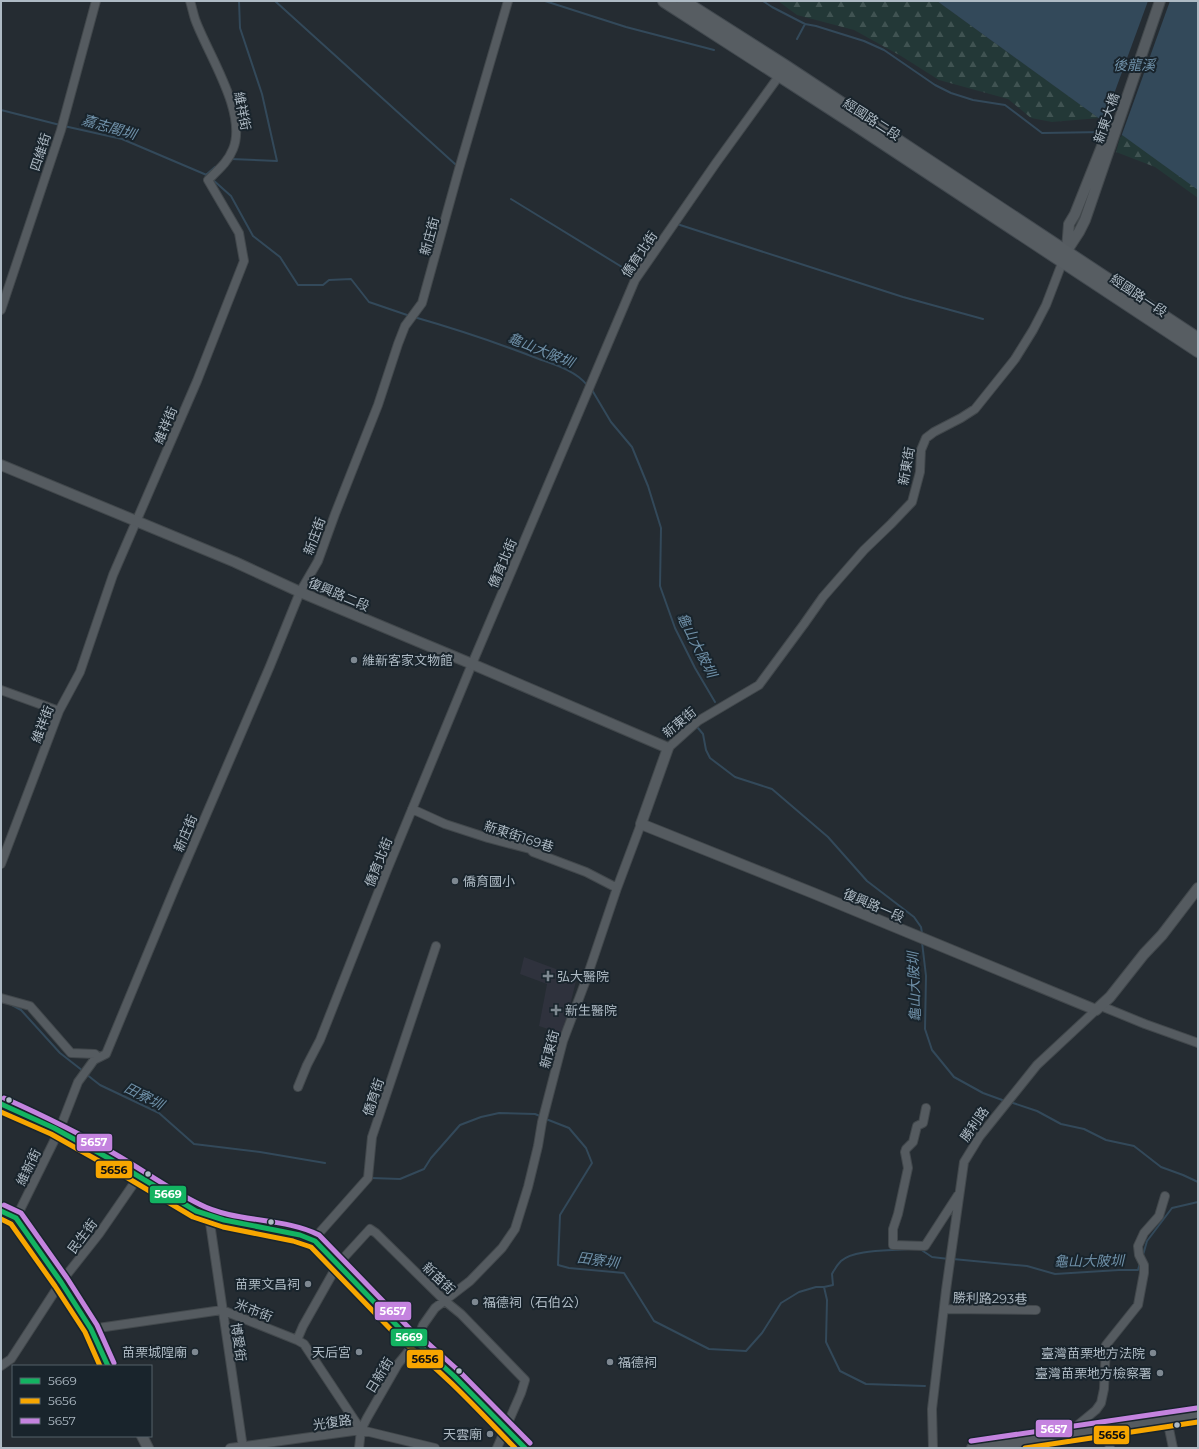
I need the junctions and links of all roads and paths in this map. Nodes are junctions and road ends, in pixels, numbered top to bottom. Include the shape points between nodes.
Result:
1 (96, 1) edge
2 (190, 1) edge
3 (508, 1) edge
4 (664, 1) edge
5 (683, 1) edge
6 (1153, 1) edge
7 (1160, 1) edge
8 (779, 76) junction
9 (1065, 257) junction
10 (1, 310) edge
11 (1198, 339) edge
12 (1198, 351) edge
13 (1, 465) edge
14 (135, 522) junction
15 (300, 592) junction
16 (472, 664) junction
17 (1, 690) edge
18 (59, 711) junction
19 (668, 748) junction
20 (412, 809) junction
21 (641, 824) junction
22 (1, 864) edge
23 (618, 888) junction
24 (1198, 888) edge
25 (436, 946) dead end
26 (1, 998) edge
27 (1098, 1008) junction
28 (1198, 1042) edge
29 (96, 1058) junction
30 (78, 1082) joint
31 (298, 1087) dead end
32 (1, 1104) edge
33 (926, 1108) dead end
34 (59, 1131) junction
35 (138, 1176) junction
36 (960, 1193) junction
37 (1165, 1196) dead end
38 (1, 1211) edge
39 (208, 1216) junction
40 (16, 1218) junction
41 (313, 1240) junction
42 (338, 1264) junction
43 (61, 1282) junction
44 (445, 1301) junction
45 (944, 1309) junction
46 (222, 1310) junction
47 (1036, 1310) dead end
48 (91, 1328) junction
49 (297, 1340) junction
50 (416, 1342) junction
51 (108, 1365) edge
52 (1, 1366) edge
53 (1198, 1415) edge
54 (1167, 1419) junction
55 (505, 1428) junction
56 (1106, 1429) junction
57 (361, 1430) junction
58 (1076, 1433) junction
59 (142, 1437) edge
60 (243, 1447) edge
61 (148, 1448) edge
62 (230, 1448) edge
63 (359, 1448) edge
64 (435, 1448) edge
65 (497, 1448) edge
66 (524, 1448) edge
67 (933, 1448) edge
68 (972, 1448) edge
69 (1110, 1448) edge
70 (1173, 1448) edge

1 - 10 street, 四維街 via 61,130
2 - 14 street, 維祥街 via 194,18 227,90 234,117 237,133 234,149 227,162 208,180 239,233 244,261 197,381
3 - 15 street, 新庄街 via 422,303 405,326 378,405 318,561
4 - 8 main road, 經國路二段
5 - 9 main road, 經國路二段
6 - 9 street, 新東大橋 via 1107,135 1069,224
7 - 9 street, 新東大橋 via 1085,220
8 - 9 main road, 經國路二段
8 - 16 street, 僑育北街 via 635,280
9 - 11 main road, 經國路一段
9 - 12 main road, 經國路一段
9 - 19 street, 新東街 via 1046,305 1015,359 975,409 926,438 921,450 920,472 912,502 864,550 823,597 759,685 698,721
13 - 14 street, 復興路二段
14 - 15 street, 復興路二段 via 235,562
14 - 18 street, 維祥街 via 113,576 80,672
15 - 16 street, 復興路二段
15 - 29 street, 新庄街 via 106,1054
16 - 19 street, 復興路二段
16 - 20 street, 僑育北街
17 - 18 street
18 - 22 street, 維祥街
19 - 21 street, 新東街
20 - 23 street, 新東街169巷 via 445,824 530,849
20 - 31 street, 僑育北街 via 320,1040
21 - 23 street, 新東街
21 - 27 street, 復興路一段
23 - 44 street, 新東街 via 563,1041 528,1187 514,1229 502,1248 470,1281
24 - 27 street, 勝利路 via 1162,935
25 - 41 street, 僑育街 via 372,1137 368,1178
26 - 29 street via 30,1006 71,1053 95,1054
27 - 28 street
27 - 36 street, 勝利路 via 1037,1065 980,1136 964,1162
29 - 30 street, 新庄街
30 - 34 street, 維新街
32 - 34 street
33 - 36 street via 923,1123 917,1126 913,1142 905,1152 908,1168 893,1229 893,1245 925,1246
34 - 35 street
34 - 40 street, 維新街
35 - 39 street via 186,1206
35 - 43 street, 民生街 via 99,1234
36 - 45 street, 勝利路
37 - 58 street via 1159,1216 1144,1233 1138,1246 1144,1273 1138,1304 1106,1345 1101,1403 1079,1424
38 - 40 street
39 - 41 street via 302,1235
39 - 46 street, 博愛街
40 - 43 street
41 - 42 street
42 - 44 street, 新苗街 via 370,1229
42 - 49 street
42 - 50 street via 407,1336
43 - 48 street
43 - 52 street, 民生街 via 10,1359
44 - 50 street, 日新街 via 430,1314
44 - 55 street, 新苗街 via 525,1380
45 - 47 street, 勝利路293巷
45 - 67 street, 勝利路 via 932,1409
46 - 48 street, 米市街
46 - 49 street, 米市街
46 - 60 street, 博愛街
48 - 51 street
49 - 57 street, 米市街 via 304,1344
50 - 55 street
50 - 57 street, 日新街 via 398,1364
53 - 54 street
54 - 56 street
54 - 70 street
55 - 65 street
55 - 66 street
56 - 58 street
56 - 69 street
57 - 60 street, 光復路
57 - 63 street, 日新街
57 - 64 street, 光復路
58 - 68 street
59 - 61 street
60 - 62 street, 光復路

